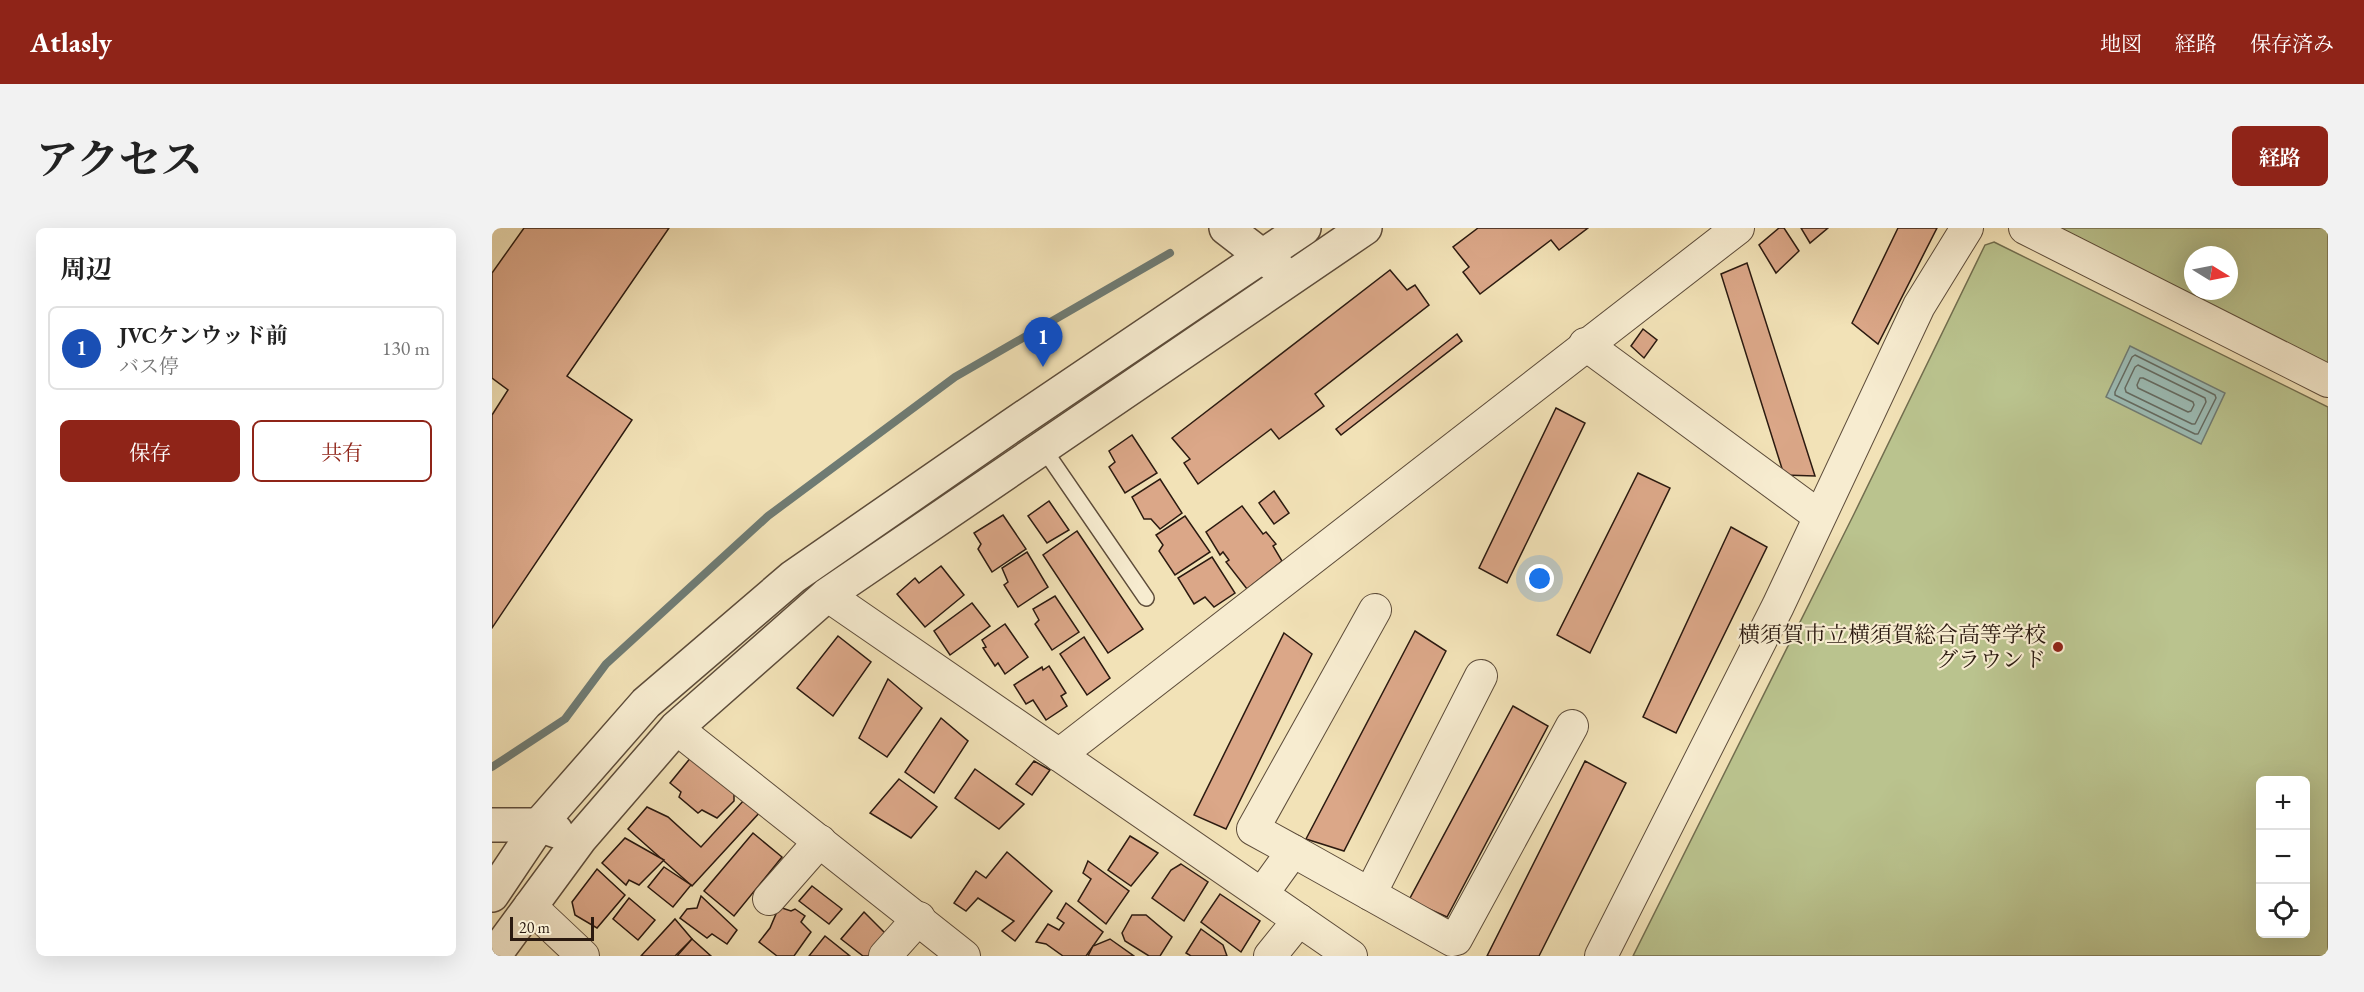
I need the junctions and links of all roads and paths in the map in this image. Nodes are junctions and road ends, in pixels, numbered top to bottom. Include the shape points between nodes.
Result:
1 (1226, 228) edge
2 (1304, 228) edge
3 (1365, 228) edge
4 (1738, 228) edge
5 (1967, 228) edge
6 (2025, 228) edge
7 (1264, 255) junction
8 (1291, 279) junction
9 (1585, 344) junction
10 (2328, 381) edge
11 (1043, 448) junction
12 (1820, 516) junction
13 (827, 595) junction
14 (1146, 598) dead end
15 (1375, 610) dead end
16 (1481, 676) dead end
17 (1572, 726) dead end
18 (676, 728) junction
19 (1059, 755) junction
20 (492, 825) edge
21 (539, 825) junction
22 (580, 839) junction
23 (820, 841) junction
24 (1293, 851) junction
25 (1262, 894) junction
26 (1370, 894) junction
27 (492, 895) edge
28 (769, 899) dead end
29 (530, 906) junction
30 (919, 918) junction
31 (1299, 920) junction
32 (494, 956) edge
33 (583, 956) edge
34 (885, 956) edge
35 (964, 956) edge
36 (1270, 956) edge
37 (1351, 956) edge
38 (1601, 956) edge

1 - 7 street
2 - 7 street
3 - 8 street
4 - 9 street
5 - 12 street via 1918,306
6 - 10 street
7 - 8 street
7 - 21 street via 793,577 646,703
8 - 11 street
9 - 12 street
9 - 19 street
11 - 13 street
11 - 14 lane
12 - 38 street
13 - 18 street
13 - 19 street
15 - 24 street via 1253,829
16 - 26 street
17 - 26 street via 1456,939
18 - 22 street
18 - 23 street
19 - 25 street
20 - 21 street
21 - 22 street
21 - 27 street
22 - 29 street
23 - 28 street
23 - 30 street
24 - 25 street
24 - 26 street
25 - 31 street
29 - 32 street
29 - 33 street
30 - 34 street
30 - 35 street
31 - 36 street
31 - 37 street

